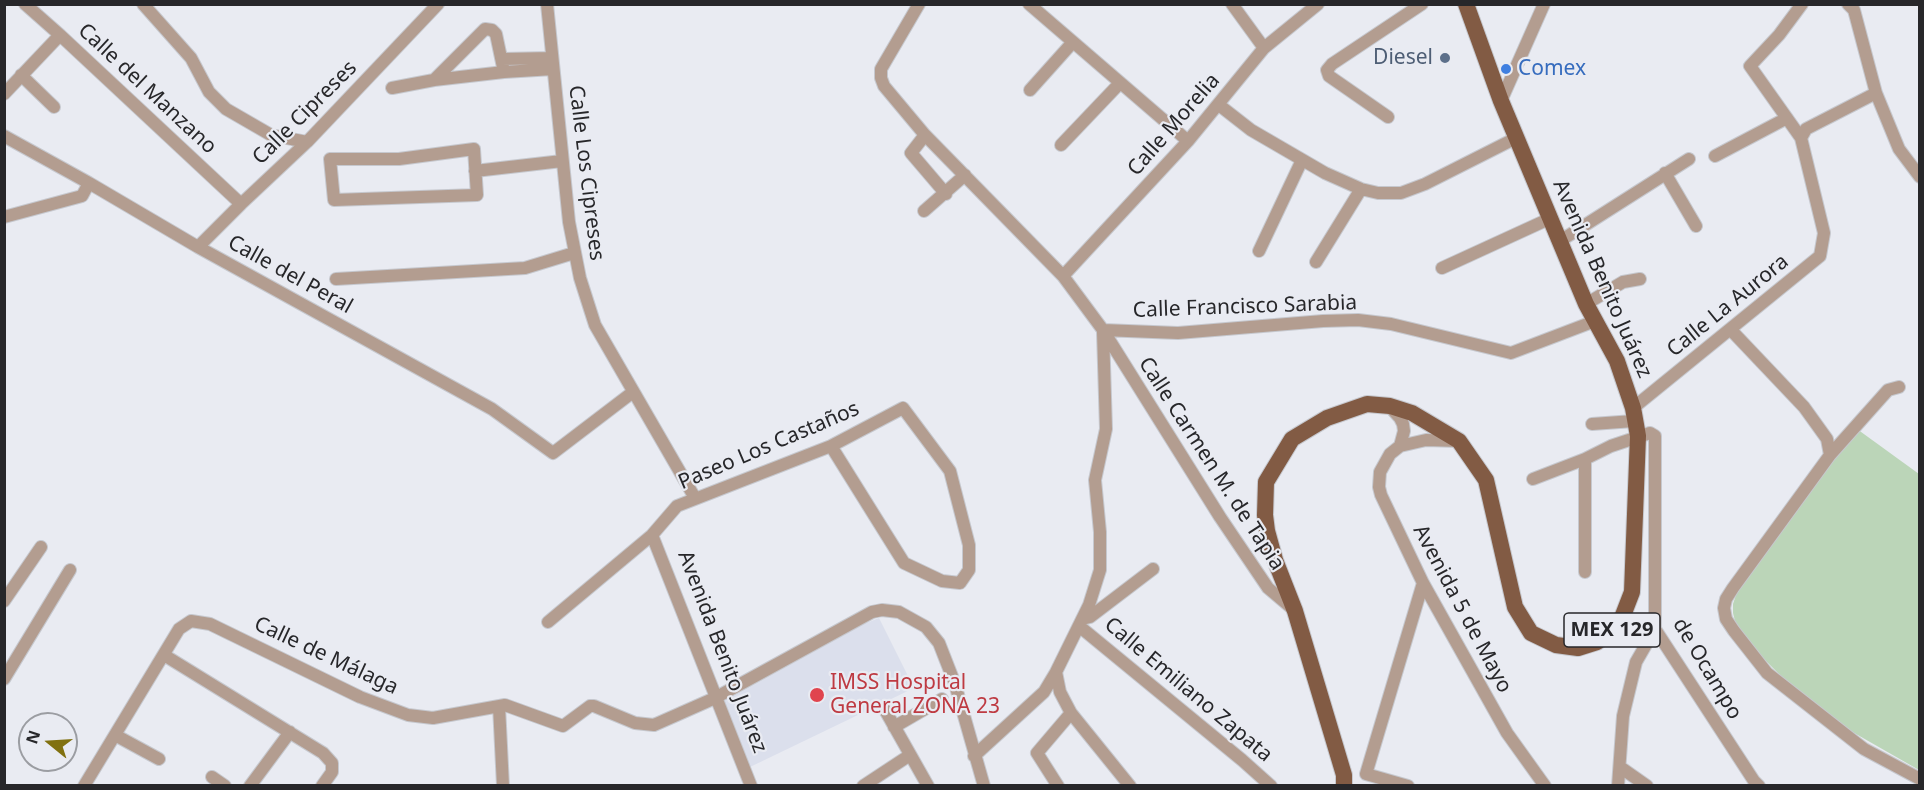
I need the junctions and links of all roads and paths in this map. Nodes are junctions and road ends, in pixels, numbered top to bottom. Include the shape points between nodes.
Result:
1 (26, 4) edge
2 (143, 4) edge
3 (438, 4) edge
4 (547, 4) edge
5 (919, 4) edge
6 (1029, 4) edge
7 (1232, 4) edge
8 (1318, 4) edge
9 (1422, 4) edge
10 (1466, 4) edge
11 (1544, 4) edge
12 (1802, 4) edge
13 (1848, 4) edge
14 (60, 34) junction
15 (1073, 42) junction
16 (1264, 48) junction
17 (502, 59) junction
18 (552, 64) junction
19 (504, 72) junction
20 (21, 75) junction
21 (434, 80) junction
22 (1120, 83) junction
23 (392, 88) dead end
24 (1030, 90) dead end
25 (1876, 93) junction
26 (4, 94) edge
27 (1501, 101) junction
28 (1219, 105) junction
29 (54, 107) dead end
30 (1388, 117) dead end
31 (1787, 118) junction
32 (925, 135) junction
33 (4, 136) edge
34 (1516, 138) junction
35 (1801, 138) junction
36 (1188, 141) junction
37 (307, 142) junction
38 (1061, 145) dead end
39 (1715, 156) dead end
40 (1689, 159) dead end
41 (1302, 160) junction
42 (562, 161) junction
43 (475, 171) junction
44 (1665, 173) junction
45 (965, 175) junction
46 (1920, 177) edge
47 (89, 183) junction
48 (1361, 189) junction
49 (946, 194) junction
50 (241, 204) junction
51 (924, 211) dead end
52 (4, 217) edge
53 (1551, 218) junction
54 (1696, 226) dead end
55 (1560, 241) junction
56 (198, 247) junction
57 (1258, 251) dead end
58 (574, 253) junction
59 (1316, 262) dead end
60 (1442, 268) dead end
61 (1063, 276) junction
62 (336, 279) dead end
63 (1640, 279) dead end
64 (1586, 304) junction
65 (1595, 321) junction
66 (1730, 329) junction
67 (1103, 330) junction
68 (1899, 387) dead end
69 (633, 392) junction
70 (1389, 406) junction
71 (1635, 422) junction
72 (1592, 424) dead end
73 (1459, 441) junction
74 (831, 446) junction
75 (1400, 446) junction
76 (1830, 454) junction
77 (1585, 459) junction
78 (1533, 479) dead end
79 (695, 498) junction
80 (652, 536) junction
81 (41, 546) dead end
82 (1153, 569) dead end
83 (70, 570) dead end
84 (1585, 572) dead end
85 (1423, 584) junction
86 (4, 601) edge
87 (1295, 611) junction
88 (548, 622) dead end
89 (1081, 622) junction
90 (1655, 629) junction
91 (164, 655) junction
92 (1056, 672) junction
93 (4, 679) edge
94 (715, 698) junction
95 (942, 699) dead end
96 (499, 706) junction
97 (885, 710) dead end
98 (1071, 713) junction
99 (894, 727) junction
100 (290, 732) junction
101 (115, 735) junction
102 (910, 754) junction
103 (974, 756) junction
104 (159, 759) dead end
105 (1620, 770) junction
106 (212, 777) dead end
107 (1920, 779) edge
108 (84, 786) edge
109 (225, 786) edge
110 (250, 786) edge
111 (322, 786) edge
112 (504, 786) edge
113 (751, 786) edge
114 (863, 786) edge
115 (928, 786) edge
116 (984, 786) edge
117 (1058, 786) edge
118 (1130, 786) edge
119 (1271, 786) edge
120 (1344, 786) edge
121 (1408, 786) edge
122 (1545, 786) edge
123 (1618, 786) edge
124 (1640, 786) edge
125 (1647, 786) edge
126 (1759, 786) edge

1 - 14 street, Calle del Manzano
2 - 37 street via 191,58 208,92 226,109 271,135
3 - 37 street, Calle Cipreses
4 - 18 street, Calle Los Cipreses
5 - 32 street, Calle Carmen M. de Tapia via 881,69 881,78
6 - 15 street
7 - 16 street
8 - 16 street, Calle Morelia
9 - 30 street via 1328,70 1329,76
10 - 27 main road, Avenida Benito Juárez / MEX 129
11 - 27 street
12 - 31 street via 1750,66
13 - 25 street via 1854,10
14 - 20 street
14 - 50 street, Calle del Manzano
15 - 22 street
15 - 24 street
16 - 28 street, Calle Morelia
17 - 18 street
17 - 19 street
17 - 21 street via 496,34 485,29
18 - 19 street
18 - 42 street, Calle Los Cipreses
19 - 21 street
20 - 26 street
20 - 29 street
21 - 23 street
22 - 36 street
22 - 38 street
25 - 35 street via 1806,129
25 - 46 street via 1899,149
27 - 34 main road, Avenida Benito Juárez / MEX 129
28 - 36 street, Calle Morelia
28 - 41 street via 1251,130
31 - 35 street
31 - 39 street
32 - 45 street, Calle Carmen M. de Tapia
32 - 49 street via 911,153
33 - 47 street, Calle del Peral
34 - 48 street via 1401,193
34 - 53 main road, Avenida Benito Juárez / MEX 129
35 - 66 street, Calle La Aurora via 1824,232 1820,256
36 - 61 street, Calle Morelia
37 - 50 street, Calle Cipreses
40 - 44 street
41 - 48 street
41 - 57 street
42 - 43 street
42 - 58 street, Calle Los Cipreses
43 - 43 street via 477,195 334,200 330,159 399,159 474,149
44 - 54 street
44 - 55 street
45 - 49 street
45 - 61 street, Calle Carmen M. de Tapia
47 - 52 street via 82,196
47 - 56 street, Calle del Peral
48 - 59 street
49 - 51 street
50 - 56 street, Calle Cipreses
53 - 55 main road, Avenida Benito Juárez / MEX 129
53 - 60 street
55 - 64 main road, Avenida Benito Juárez / MEX 129
56 - 69 street, Calle del Peral via 492,409 552,453
58 - 62 street via 525,268
58 - 69 street, Calle Los Cipreses via 595,325
61 - 67 street, Calle Carmen M. de Tapia
63 - 64 street via 1623,282
64 - 65 main road, Avenida Benito Juárez / MEX 129
65 - 67 street, Calle Francisco Sarabia via 1511,353 1391,324 1358,320 1178,333
65 - 71 main road, Avenida Benito Juárez / MEX 129 via 1617,361
66 - 71 street, Calle La Aurora
66 - 76 street via 1804,407 1827,440
67 - 87 street, Calle Carmen M. de Tapia via 1268,588
67 - 89 street via 1106,429 1095,480 1100,570
68 - 76 street via 1888,390
69 - 79 street, Calle Los Cipreses
70 - 73 main road, Avenida Benito Juárez / MEX 129 via 1412,413
70 - 75 street via 1403,424
70 - 87 main road, Avenida Benito Juárez / MEX 129 via 1367,404 1327,418 1292,439 1266,482 1266,531
71 - 72 street
71 - 73 main road, Avenida Benito Juárez / MEX 129 via 1632,592 1620,623 1597,642 1578,648 1556,645 1531,633 1515,607 1486,480
71 - 77 street, Calle La Aurora via 1611,446
71 - 90 street, de Ocampo via 1654,435 1656,447
73 - 75 street via 1426,440
74 - 74 street, Paseo Los Castaños via 904,563 942,580 960,583 969,570 969,545 950,471 903,408
74 - 79 street, Paseo Los Castaños
75 - 85 street, Avenida 5 de Mayo via 1383,466 1380,495
76 - 107 street via 1732,588 1724,608 1726,619 1767,672 1864,749
77 - 78 street, Calle La Aurora
77 - 84 street
79 - 80 street, Paseo Los Castaños via 677,506
80 - 88 street, Paseo Los Castaños
80 - 94 street, Avenida Benito Juárez
81 - 86 street
82 - 89 street, Calle Emiliano Zapata
83 - 93 street
85 - 121 street via 1366,774
85 - 122 street, Avenida 5 de Mayo via 1507,734
87 - 120 main road, Avenida Benito Juárez / MEX 129
89 - 92 street
89 - 119 street, Calle Emiliano Zapata
90 - 105 street via 1633,672 1623,716
90 - 126 street, de Ocampo
91 - 96 street, Calle de Málaga via 179,629 191,621 210,624 360,697 408,715 433,718
91 - 100 street
91 - 101 street
92 - 98 street via 1060,692
92 - 103 street via 1044,692
94 - 96 street, Calle de Málaga via 654,725 635,723 590,706 563,726
94 - 103 street via 872,612 899,612 926,627 939,643 955,684
94 - 113 street, Avenida Benito Juárez
95 - 99 street
96 - 112 street
97 - 99 street
98 - 117 street via 1036,753
98 - 118 street
99 - 102 street
100 - 110 street
100 - 111 street via 332,763 332,771
101 - 104 street
101 - 108 street
102 - 114 street
102 - 115 street
103 - 116 street
105 - 123 street
105 - 124 street
105 - 125 street
106 - 109 street

